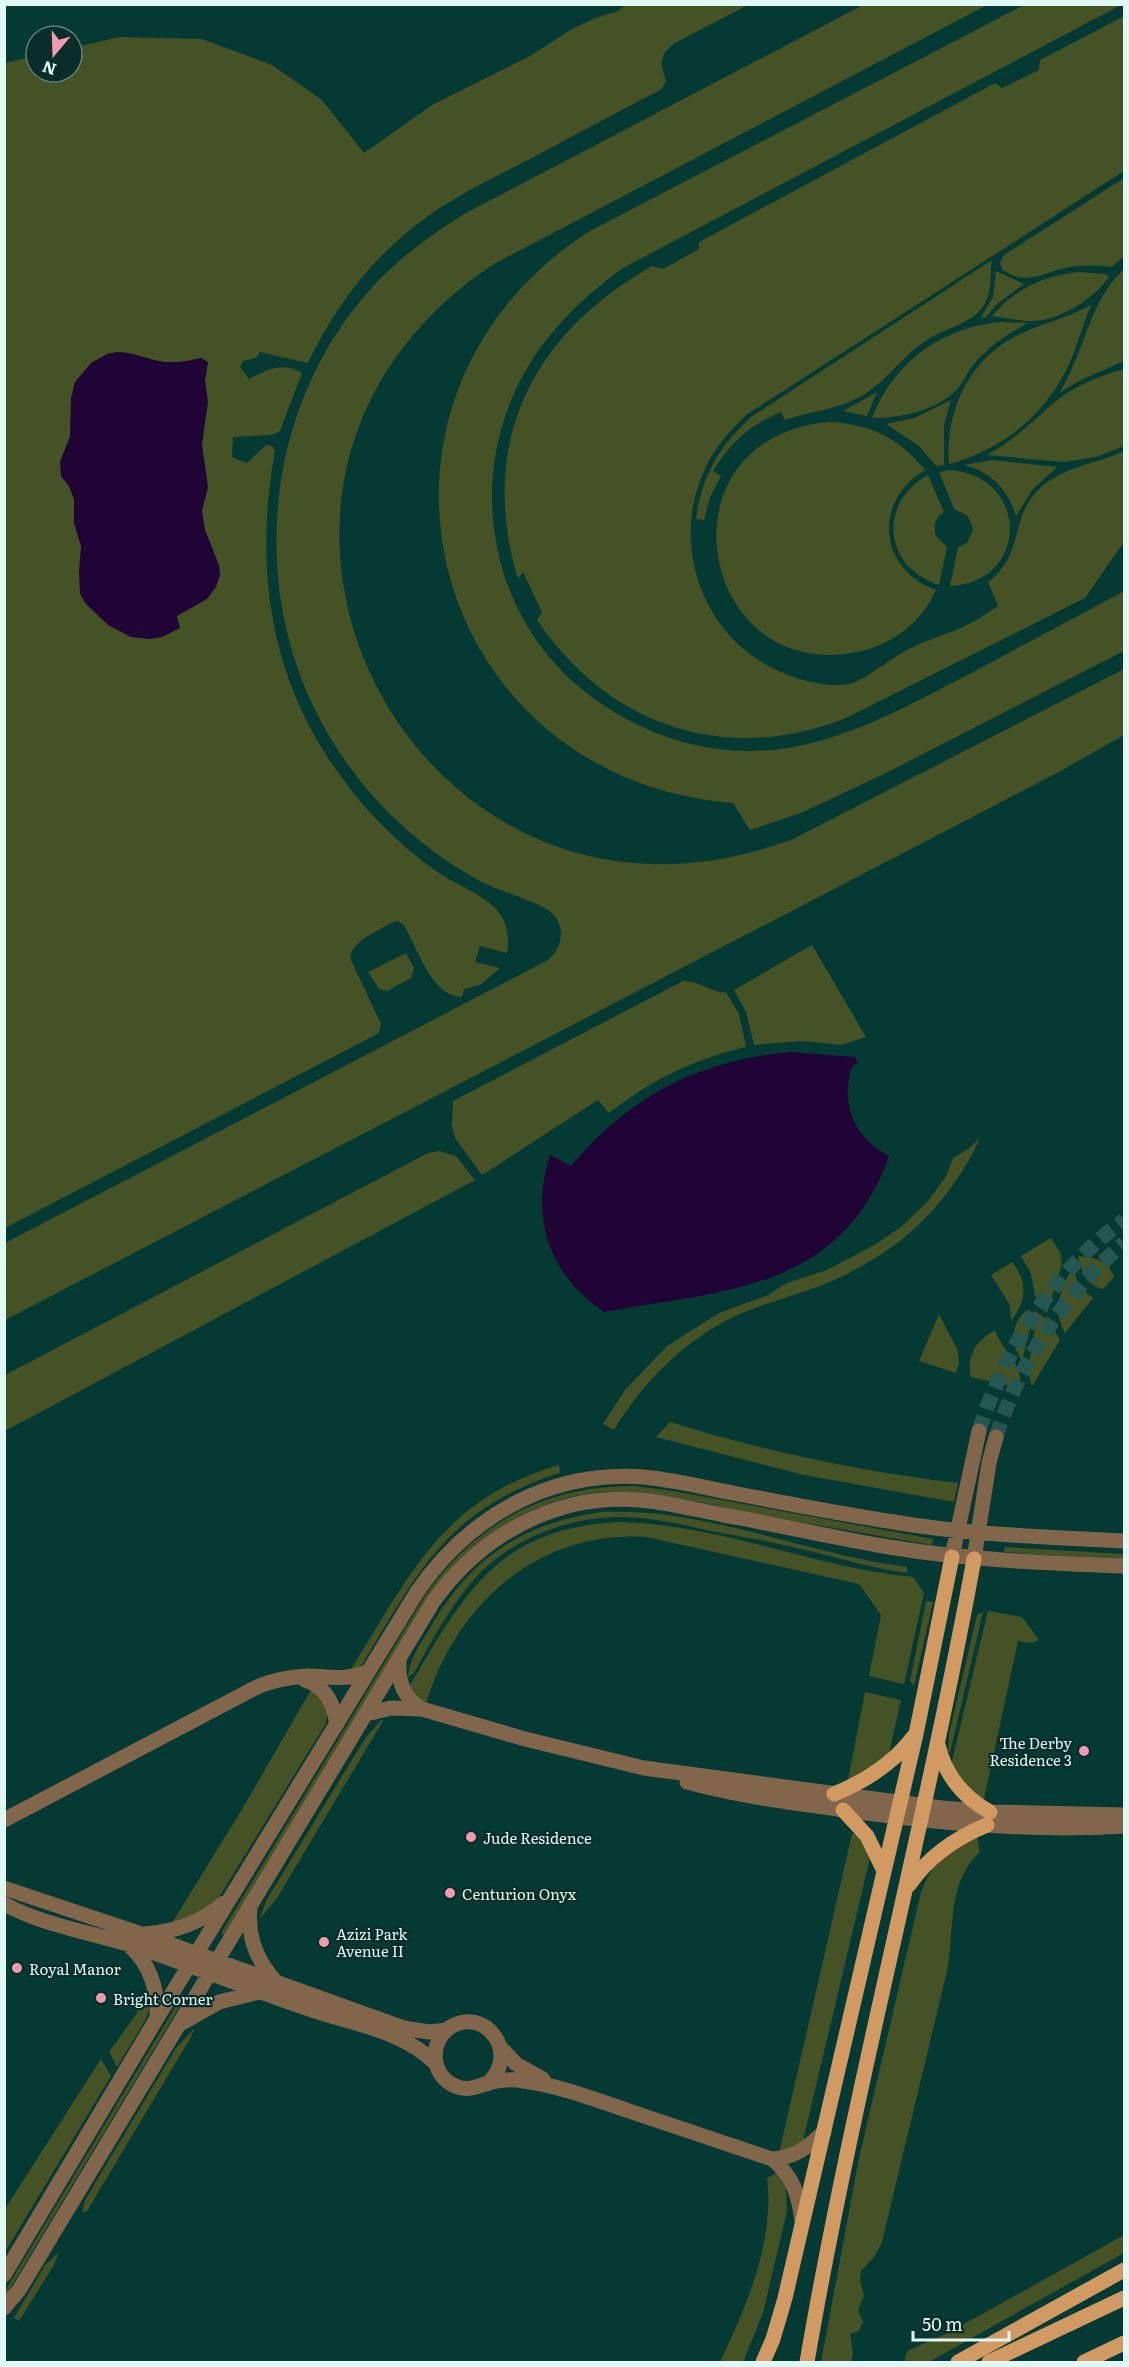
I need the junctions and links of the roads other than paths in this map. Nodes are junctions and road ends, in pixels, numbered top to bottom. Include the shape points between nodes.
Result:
1 (979, 1431) tunnel mouth
2 (996, 1437) tunnel mouth
3 (958, 1532) junction
4 (978, 1533) junction
5 (1125, 1541) edge
6 (952, 1557) junction
7 (975, 1559) junction
8 (1125, 1566) edge
9 (399, 1660) junction
10 (369, 1671) junction
11 (297, 1678) junction
12 (422, 1709) junction
13 (366, 1714) junction
14 (337, 1724) junction
15 (916, 1734) junction
16 (937, 1742) junction
17 (644, 1768) junction
18 (834, 1794) junction
19 (843, 1810) junction
20 (898, 1810) junction
21 (922, 1813) junction
22 (1125, 1815) edge
23 (988, 1819) junction
24 (4, 1820) edge
25 (1125, 1826) edge
26 (884, 1872) junction
27 (4, 1888) edge
28 (906, 1890) junction
29 (231, 1897) junction
30 (4, 1904) edge
31 (250, 1906) junction
32 (142, 1934) junction
33 (129, 1945) junction
34 (193, 1960) junction
35 (213, 1967) junction
36 (276, 1982) junction
37 (259, 1992) junction
38 (157, 2018) junction
39 (177, 2026) junction
40 (447, 2030) junction
41 (501, 2048) junction
42 (436, 2064) junction
43 (487, 2084) junction
44 (553, 2085) junction
45 (824, 2132) junction
46 (772, 2159) junction
47 (802, 2225) junction
48 (1125, 2270) edge
49 (4, 2276) edge
50 (1125, 2298) edge
51 (4, 2308) edge
52 (1125, 2343) edge
53 (1125, 2351) edge
54 (763, 2362) edge
55 (807, 2362) edge
56 (958, 2362) edge
57 (989, 2362) edge
58 (1084, 2362) edge

1 - 3 street
2 - 4 street
3 - 4 street
3 - 6 street
3 - 10 street via 664,1480 582,1480 505,1508 455,1544 417,1592
4 - 5 street
4 - 7 street
6 - 7 street
6 - 9 street via 658,1502 618,1499 578,1504 521,1523 472,1557 444,1586
6 - 15 main road
7 - 8 street
7 - 16 main road
9 - 12 street via 402,1688 410,1701
9 - 13 street
10 - 11 street via 342,1679
10 - 14 street
11 - 14 street via 323,1690 334,1707
11 - 24 street via 250,1690
12 - 13 street via 391,1708
12 - 17 street
13 - 31 street
14 - 29 street
15 - 18 main road via 878,1772
15 - 20 main road
16 - 21 main road
16 - 23 main road via 955,1784
17 - 18 street
17 - 19 street via 742,1795
18 - 20 street
19 - 20 street
19 - 26 main road via 867,1836
20 - 21 street
20 - 26 main road
21 - 23 street
21 - 28 main road
22 - 23 street
23 - 25 street via 1070,1828
23 - 28 main road via 938,1853
26 - 45 main road
27 - 32 street
28 - 55 main road via 840,2186
29 - 32 street via 186,1926
29 - 34 street
30 - 33 street
31 - 35 street
31 - 36 street via 253,1945
32 - 34 street
33 - 34 street
33 - 38 street via 143,1960 152,1979
34 - 35 street
34 - 38 street
35 - 36 street
35 - 37 street
35 - 39 street
36 - 40 street via 404,2028
37 - 39 street via 219,2002
37 - 42 street via 400,2038
38 - 49 street
39 - 51 street
40 - 41 street via 458,2024 477,2024 494,2035
40 - 42 street via 435,2049
41 - 43 street via 500,2068
41 - 44 street via 516,2064
42 - 43 street via 443,2077 458,2087
43 - 44 street via 517,2080
44 - 46 street
45 - 46 street via 801,2152
45 - 47 main road
46 - 47 street via 796,2189
47 - 54 main road via 780,2319
48 - 56 main road
50 - 57 main road
52 - 58 main road
53 - 58 main road

